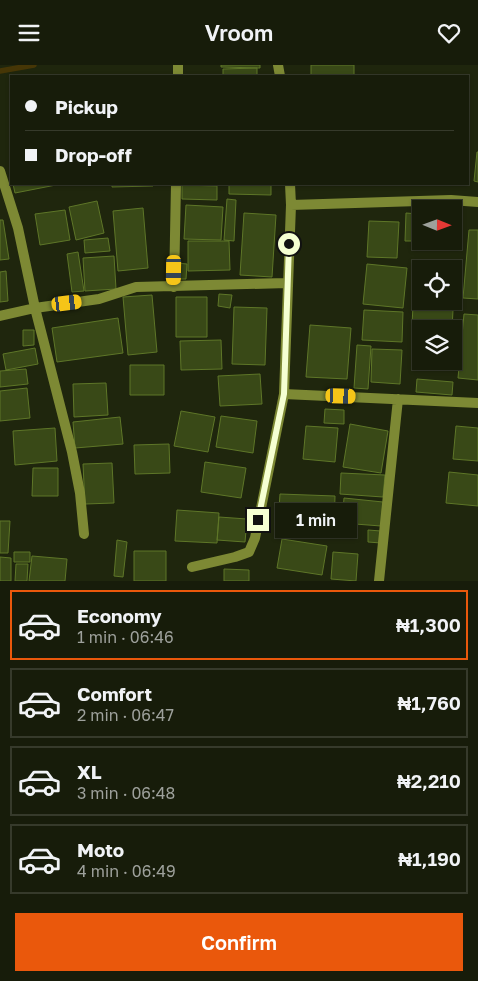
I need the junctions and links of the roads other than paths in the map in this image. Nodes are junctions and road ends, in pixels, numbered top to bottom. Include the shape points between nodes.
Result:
1 (0, 171) edge
2 (176, 185) edge
3 (290, 185) edge
4 (478, 202) edge
5 (291, 205) junction
6 (287, 283) junction
7 (174, 287) junction
8 (35, 307) junction
9 (0, 316) edge
10 (284, 394) junction
11 (398, 399) junction
12 (478, 403) edge
13 (84, 534) dead end
14 (192, 567) dead end
15 (379, 581) edge

1 - 8 street via 18,228
2 - 7 street
3 - 5 street
4 - 5 street
5 - 6 street
6 - 7 street
6 - 10 street
7 - 8 street via 136,287 99,299
8 - 9 street
8 - 13 street via 72,453
10 - 11 street
10 - 14 street via 249,552
11 - 12 street
11 - 15 street

